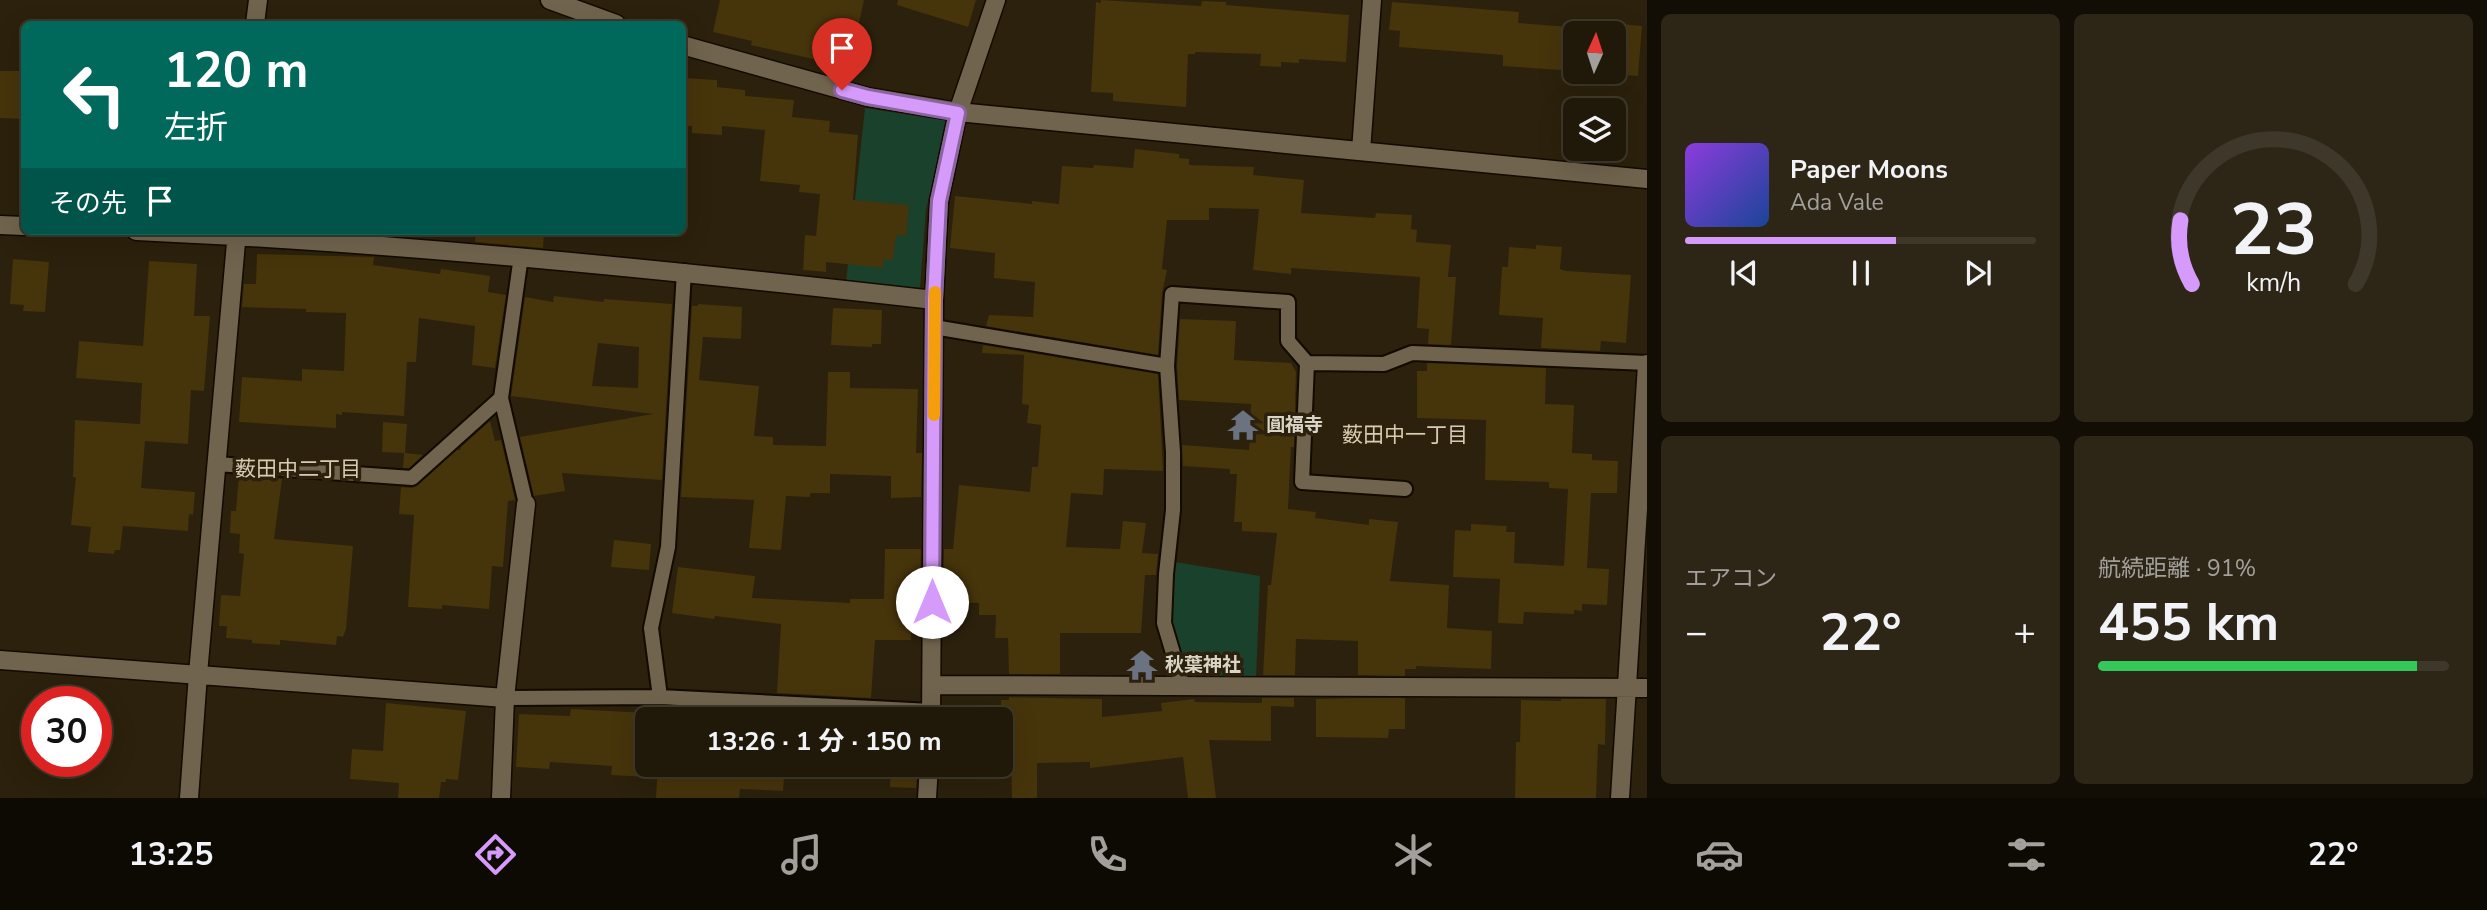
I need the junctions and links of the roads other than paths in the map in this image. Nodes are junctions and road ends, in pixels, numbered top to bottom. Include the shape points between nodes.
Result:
1 (258, 0) edge
2 (550, 0) edge
3 (996, 0) edge
4 (1372, 0) edge
5 (255, 21) edge
6 (608, 21) edge
7 (686, 46) edge
8 (958, 113) junction
9 (1361, 151) junction
10 (1647, 179) edge
11 (0, 225) edge
12 (21, 226) edge
13 (237, 235) edge
14 (262, 235) edge
15 (521, 256) junction
16 (684, 271) junction
17 (934, 300) junction
18 (934, 327) junction
19 (1307, 363) junction
20 (1647, 363) edge
21 (1167, 366) junction
22 (501, 398) junction
23 (1645, 430) edge
24 (216, 464) junction
25 (1405, 489) dead end
26 (526, 504) joint
27 (0, 660) edge
28 (198, 674) junction
29 (932, 685) junction
30 (1183, 687) junction
31 (1626, 687) junction
32 (1647, 688) edge
33 (660, 697) junction
34 (505, 698) junction
35 (811, 707) edge
36 (931, 707) edge
37 (928, 777) edge
38 (189, 798) edge
39 (501, 798) edge
40 (927, 798) edge
41 (1620, 798) edge

1 - 5 street
2 - 6 street
3 - 8 street
4 - 9 street
7 - 8 street via 868,97
8 - 9 street
8 - 17 street via 939,201
9 - 10 street
11 - 12 street
13 - 24 street
14 - 15 street
15 - 16 street
15 - 22 lane
16 - 17 street
16 - 33 lane via 668,547 651,628
17 - 18 street
18 - 21 lane
18 - 29 street
19 - 20 lane via 1384,364 1412,353
19 - 21 lane via 1287,341 1289,302 1172,294
19 - 25 lane via 1302,482
20 - 23 street
21 - 30 lane via 1173,510 1164,623
22 - 24 lane via 412,478
22 - 26 lane
23 - 31 street
24 - 28 street
26 - 34 street
27 - 28 street
28 - 34 street
28 - 38 street
29 - 30 street
29 - 36 street
30 - 31 street
31 - 32 street
31 - 41 street
33 - 34 lane
33 - 35 lane
34 - 39 street
37 - 40 street

